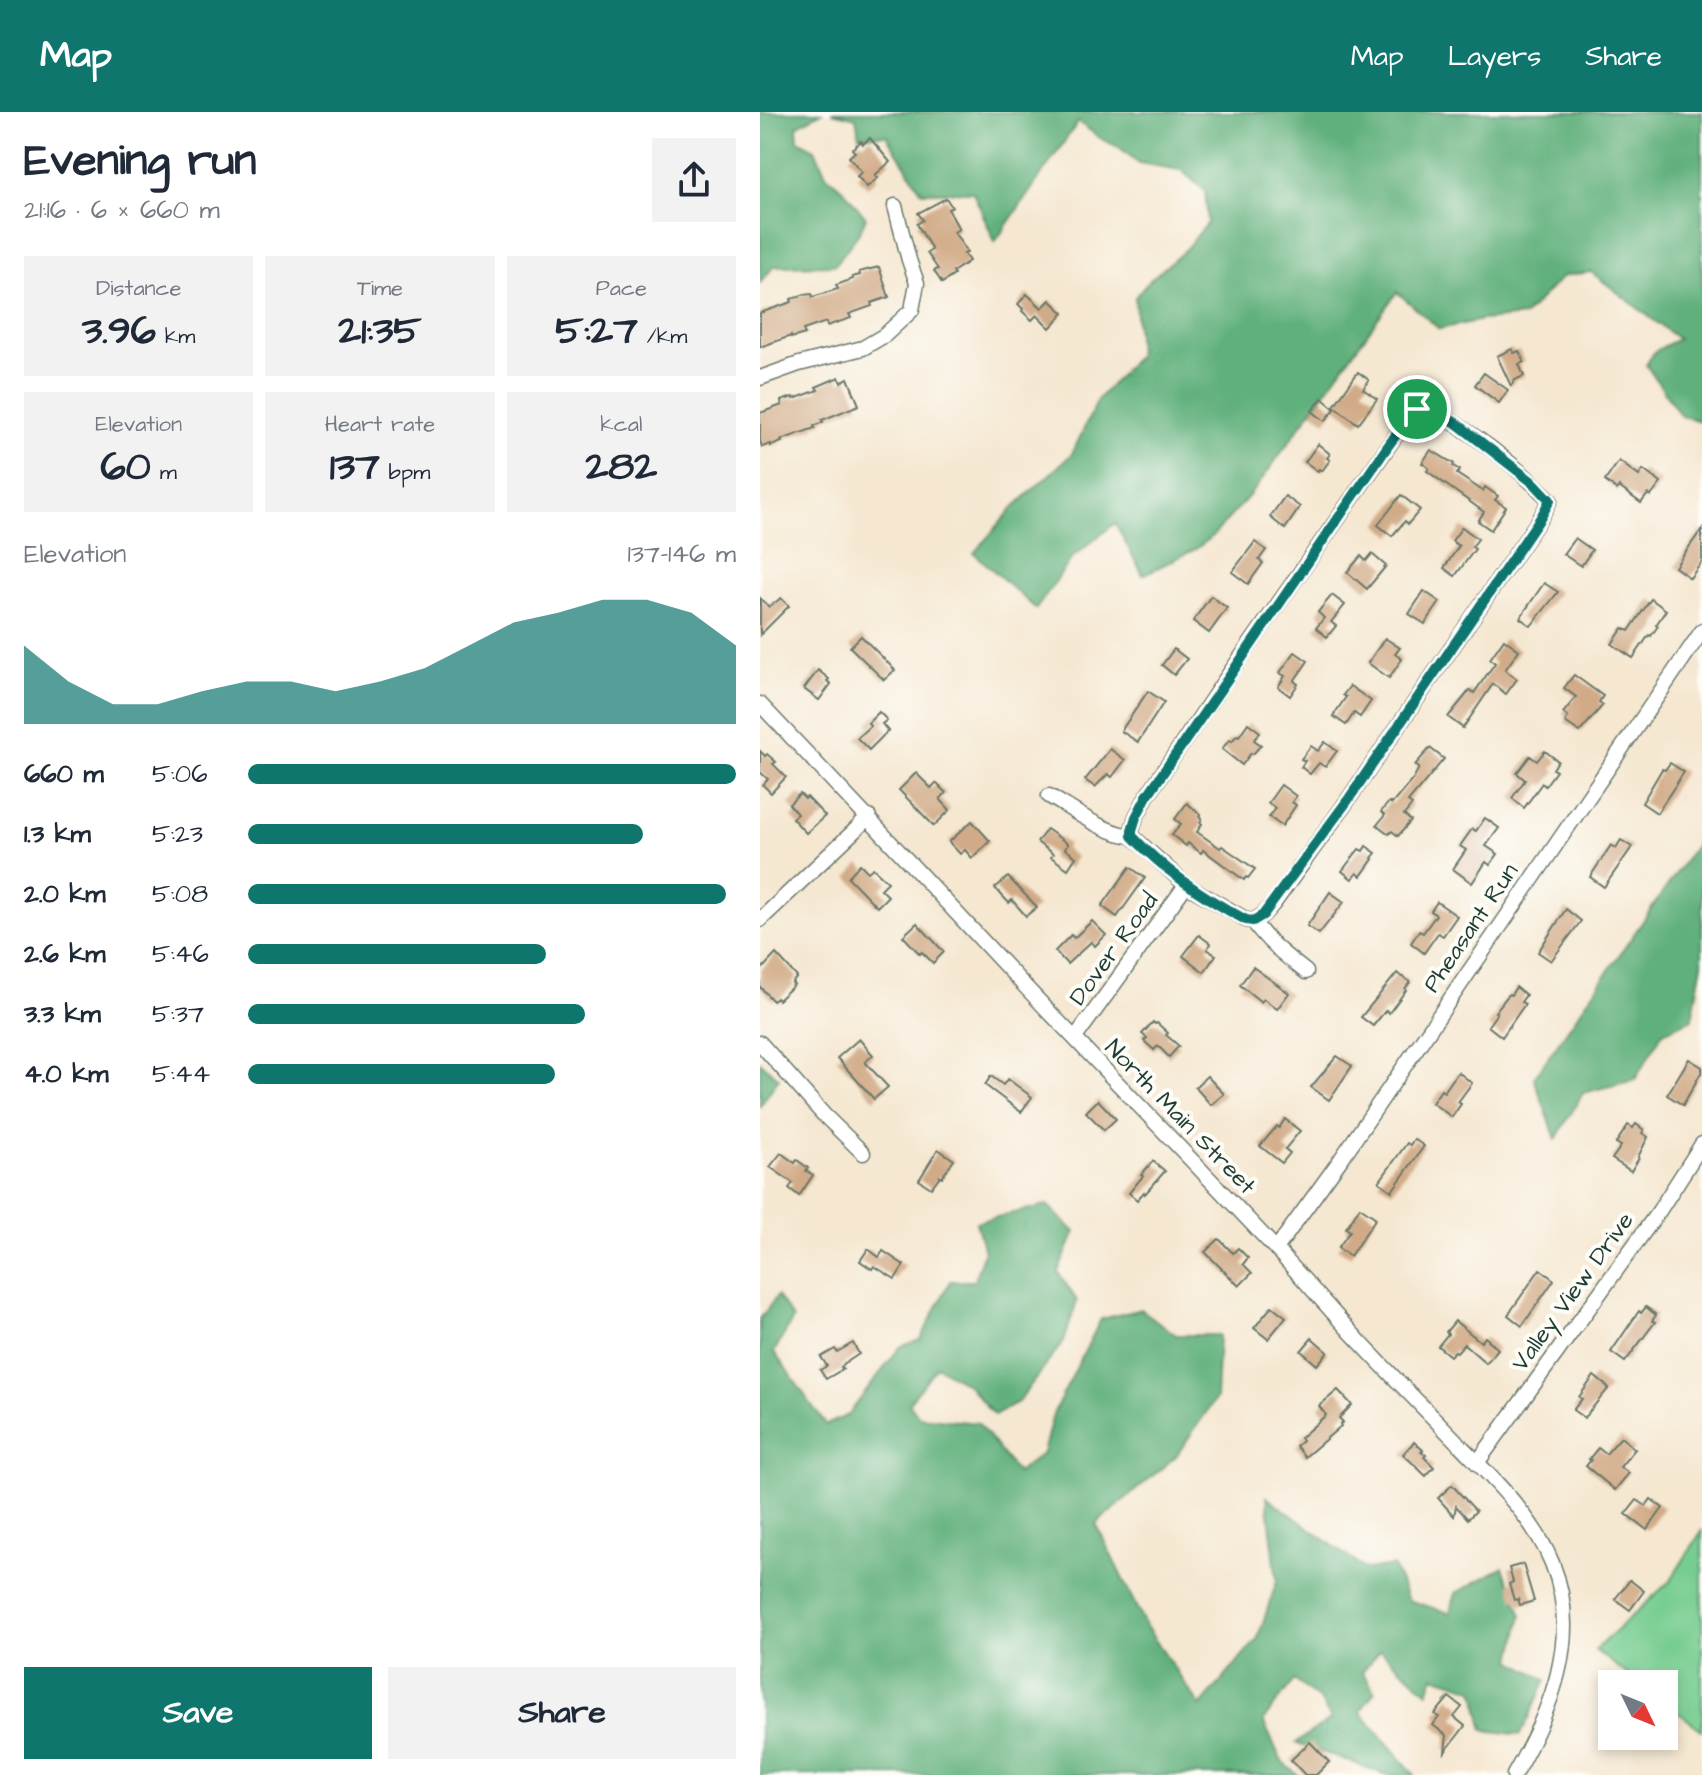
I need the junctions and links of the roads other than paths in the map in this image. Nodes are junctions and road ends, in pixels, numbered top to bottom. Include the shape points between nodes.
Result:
1 (895, 206) dead end
2 (760, 378) edge
3 (1702, 631) edge
4 (760, 704) edge
5 (1049, 796) dead end
6 (869, 817) junction
7 (1132, 836) junction
8 (1186, 885) junction
9 (760, 920) edge
10 (1253, 921) junction
11 (1306, 972) dead end
12 (1075, 1038) junction
13 (760, 1043) edge
14 (1702, 1144) edge
15 (863, 1153) dead end
16 (1276, 1249) junction
17 (1477, 1463) junction
18 (1514, 1775) edge

1 - 2 street via 917,283 912,310 863,348
3 - 16 street, Pheasant Run
4 - 6 street, North Main Street
5 - 7 street via 1110,831
6 - 9 street
6 - 12 street, North Main Street
7 - 8 street
7 - 10 street via 1147,796 1388,446 1423,405 1455,422 1550,500 1348,800 1274,903
8 - 10 street
8 - 12 street, Dover Road
10 - 11 street via 1275,948
12 - 16 street, North Main Street
13 - 15 street
14 - 17 street, Valley View Drive
16 - 17 street, North Main Street
17 - 18 street, North Main Street via 1547,1551 1563,1604 1559,1669 1546,1712

